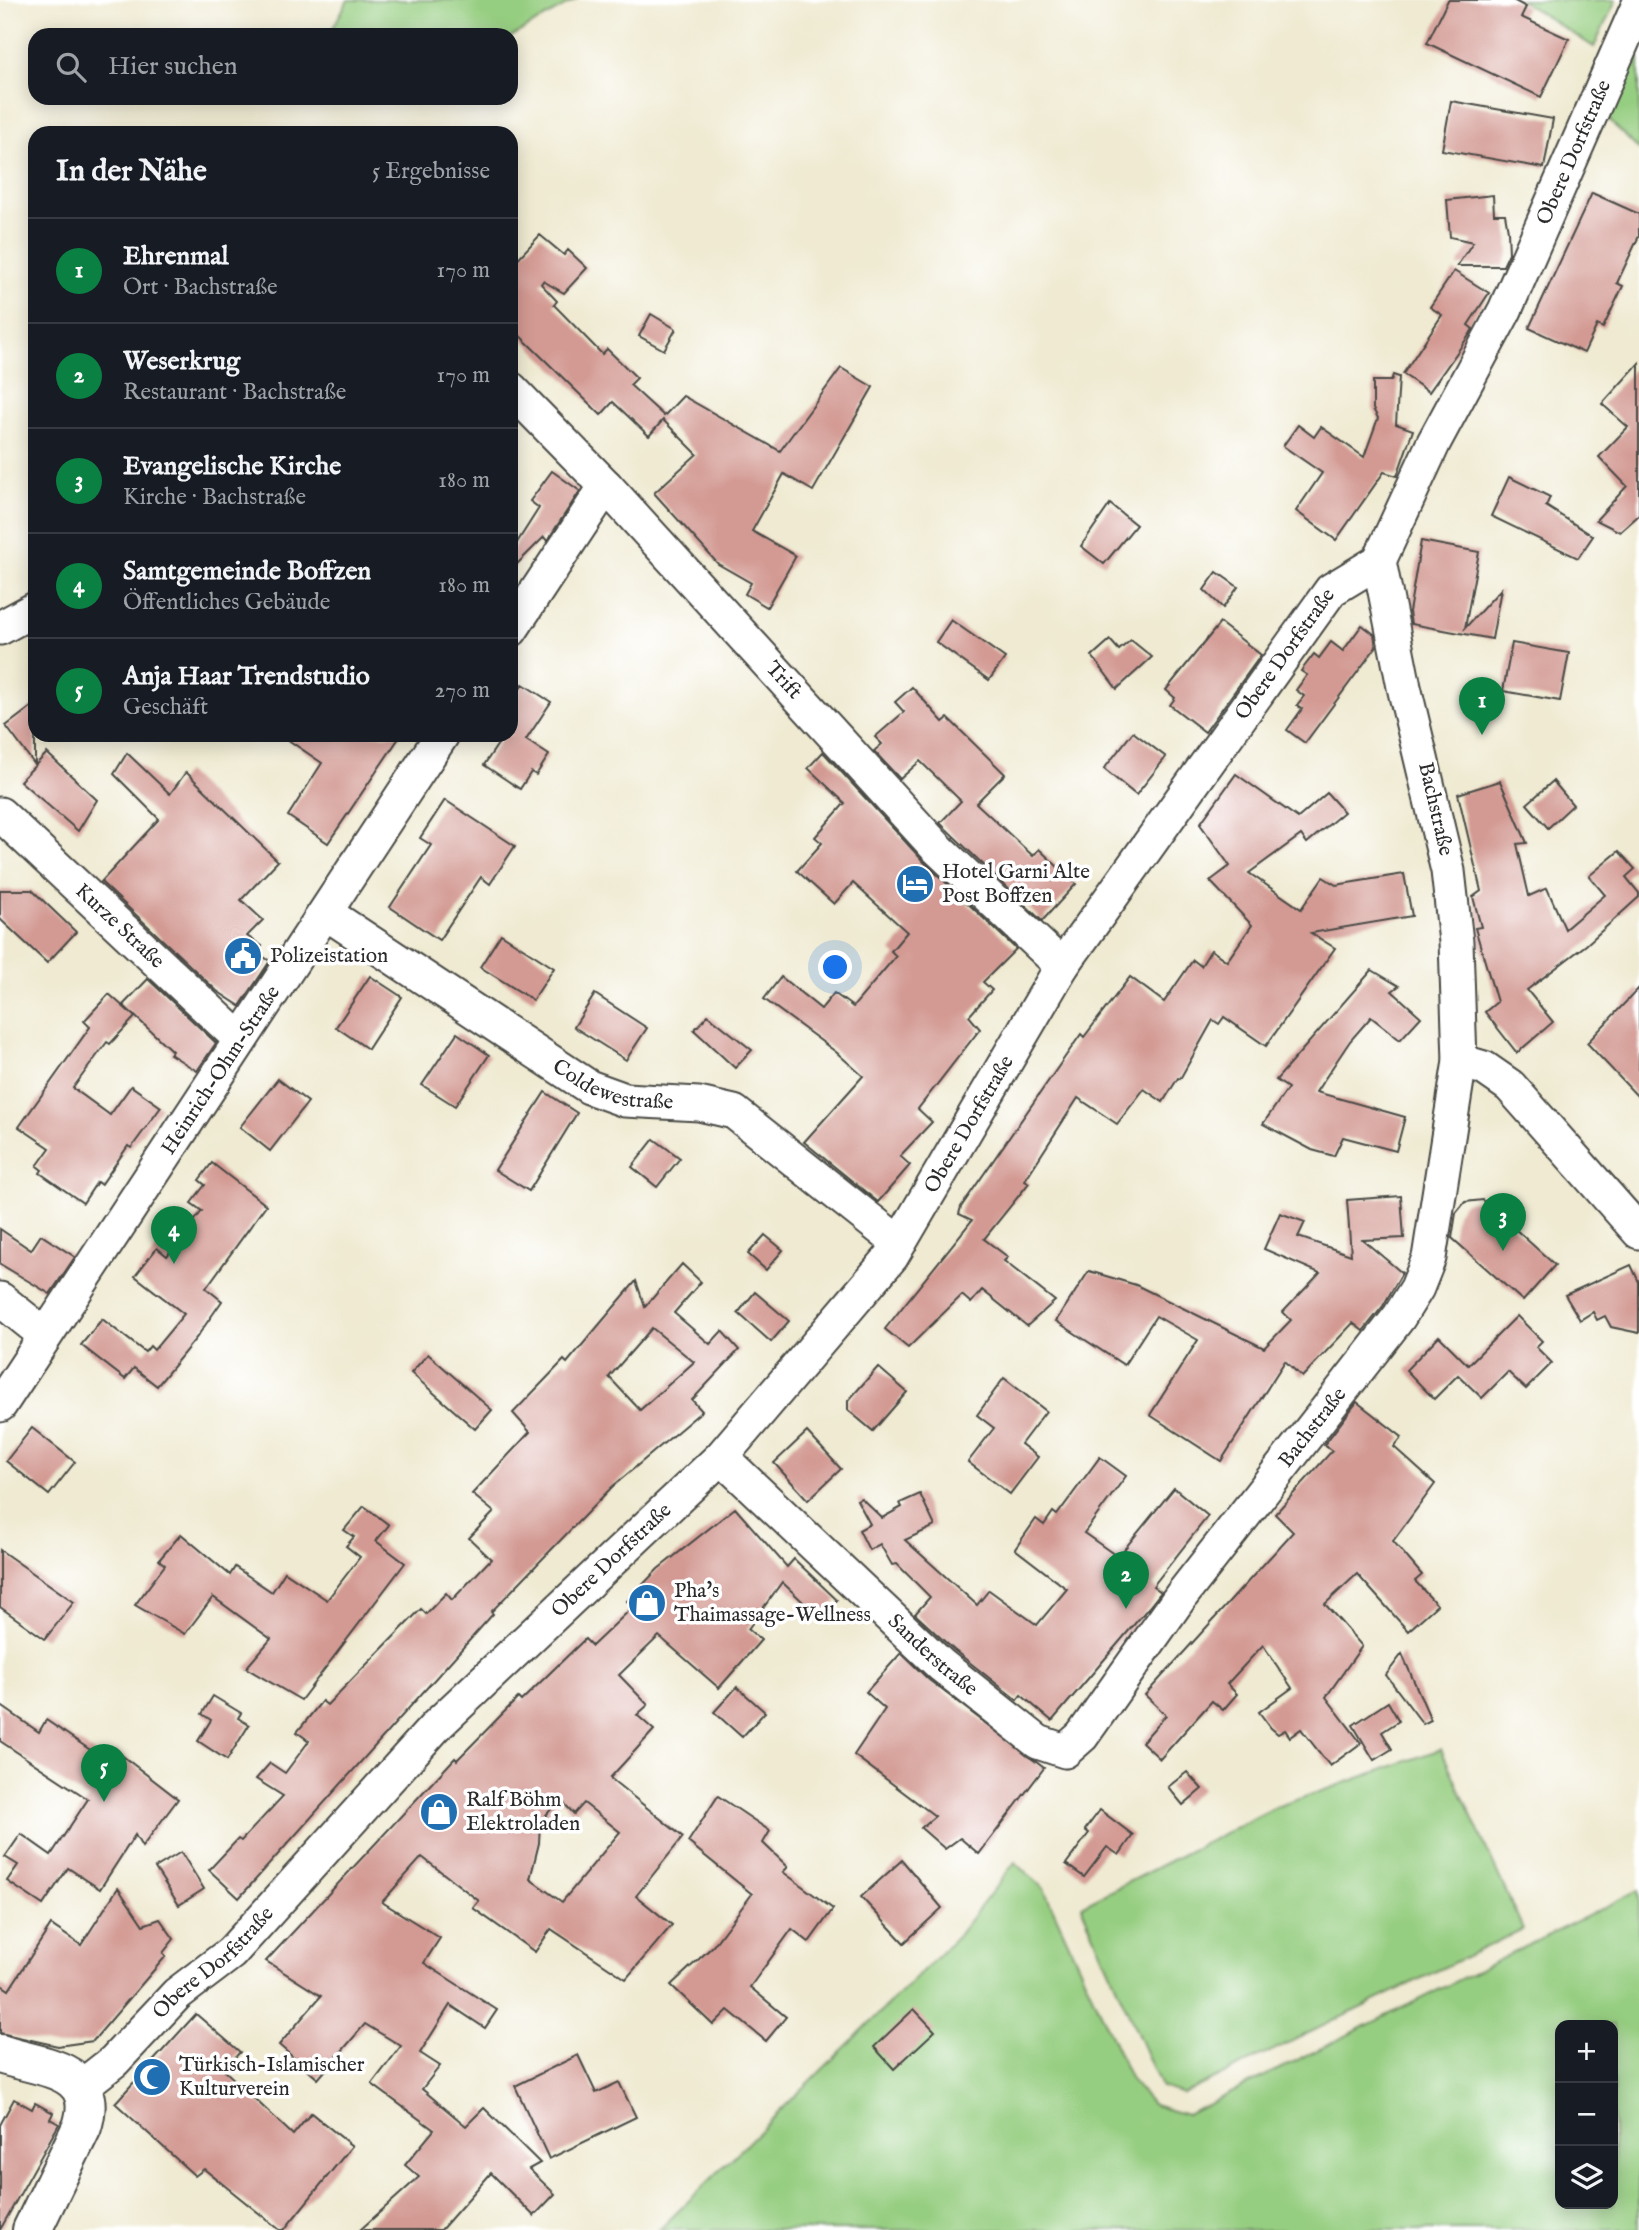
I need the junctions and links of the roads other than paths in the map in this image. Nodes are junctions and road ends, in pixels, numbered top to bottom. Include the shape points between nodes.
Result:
1 (1639, 4) edge
2 (518, 397) edge
3 (606, 486) junction
4 (1379, 561) junction
5 (28, 613) edge
6 (518, 619) edge
7 (0, 628) edge
8 (437, 742) edge
9 (0, 814) edge
10 (326, 912) junction
11 (1062, 966) junction
12 (240, 1039) junction
13 (1460, 1061) junction
14 (1639, 1232) edge
15 (900, 1243) junction
16 (0, 1299) edge
17 (44, 1335) junction
18 (0, 1405) edge
19 (722, 1457) junction
20 (1065, 1751) joint
21 (0, 2054) edge
22 (84, 2099) junction
23 (32, 2230) edge

1 - 4 street, Obere Dorfstraße via 1506,310 1434,442
2 - 3 street, Trift
3 - 6 street
3 - 11 street, Trift via 936,847
4 - 11 street, Obere Dorfstraße via 1331,590
4 - 13 street, Bachstraße via 1448,871 1456,942
5 - 7 street
8 - 10 street, Heinrich-Ohm-Straße
9 - 12 street, Kurze Straße
10 - 12 street, Heinrich-Ohm-Straße
10 - 15 street, Coldewestraße via 589,1087 625,1100 699,1104 734,1112
11 - 15 street, Obere Dorfstraße
12 - 17 street, Heinrich-Ohm-Straße
13 - 14 street via 1484,1068 1510,1086
13 - 20 street, Bachstraße via 1429,1258 1417,1288 1181,1596 1082,1736
15 - 19 street, Obere Dorfstraße
16 - 17 street
17 - 18 street, Heinrich-Ohm-Straße
19 - 20 street, Sanderstraße via 941,1665 1038,1742
19 - 22 street, Obere Dorfstraße via 436,1726 231,1953 177,1994
21 - 22 street via 69,2075
22 - 23 street

